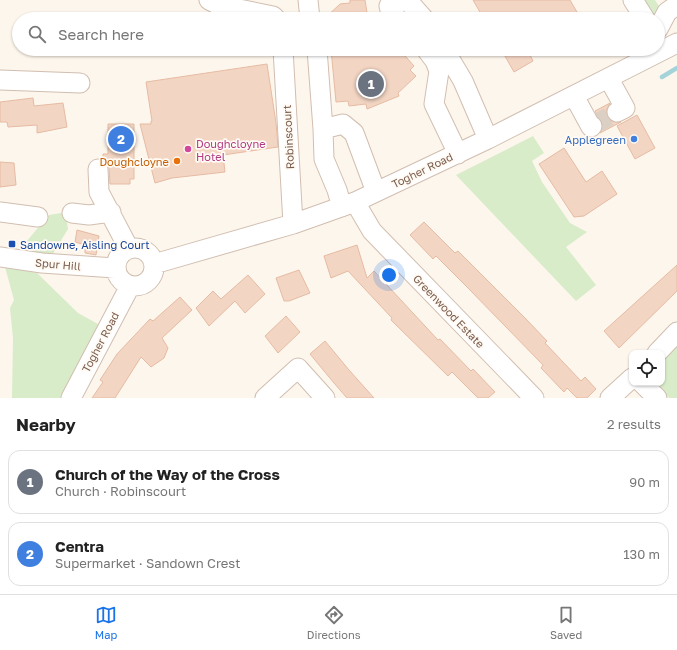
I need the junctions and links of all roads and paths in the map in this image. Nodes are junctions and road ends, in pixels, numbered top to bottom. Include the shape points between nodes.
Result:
1 (209, 0) edge
2 (308, 0) edge
3 (402, 0) edge
4 (633, 0) edge
5 (677, 5) edge
6 (253, 12) edge
7 (309, 12) edge
8 (390, 12) edge
9 (418, 12) edge
10 (641, 12) edge
11 (665, 16) edge
12 (283, 56) edge
13 (318, 56) edge
14 (431, 56) edge
15 (448, 56) edge
16 (648, 56) edge
17 (609, 79) junction
18 (0, 80) edge
19 (80, 83) dead end
20 (574, 96) junction
21 (617, 112) dead end
22 (592, 126) dead end
23 (323, 129) junction
24 (488, 139) junction
25 (458, 154) junction
26 (98, 169) dead end
27 (376, 192) junction
28 (348, 204) junction
29 (0, 212) edge
30 (111, 212) junction
31 (72, 213) dead end
32 (38, 217) dead end
33 (293, 224) junction
34 (129, 249) junction
35 (0, 257) edge
36 (154, 264) junction
37 (115, 268) junction
38 (130, 286) junction
39 (677, 332) edge
40 (659, 350) edge
41 (629, 381) edge
42 (645, 386) edge
43 (71, 398) edge
44 (265, 398) edge
45 (324, 398) edge
46 (534, 398) edge
47 (610, 398) edge
48 (657, 398) edge

1 - 6 street via 219,5
2 - 7 street
3 - 8 street via 392,0 389,6
3 - 9 street via 410,3
4 - 10 street
5 - 11 street
12 - 33 street, Robinscourt
13 - 23 street, Greenwood Estate
14 - 25 street via 439,71 434,104
15 - 24 street via 463,81
16 - 17 street, Togher Road
17 - 20 street, Togher Road
17 - 21 street via 625,108
18 - 19 street
20 - 22 street
20 - 24 street, Togher Road
23 - 27 street via 343,124 354,133
23 - 28 street, Greenwood Estate via 324,159 337,190
24 - 25 street, Togher Road
25 - 27 street, Togher Road
26 - 30 street via 99,192
27 - 28 street, Togher Road
28 - 33 street, Togher Road
28 - 46 street, Greenwood Estate
29 - 32 street
30 - 31 street via 89,215
30 - 34 street
33 - 36 street, Togher Road
34 - 36 street via 142,249 148,253
34 - 37 street via 119,256
35 - 37 street, Spur Hill
36 - 38 street via 148,282 136,287
37 - 38 street via 120,280
38 - 43 street, Togher Road
39 - 40 street
41 - 47 street
42 - 48 street
44 - 45 street via 298,368

